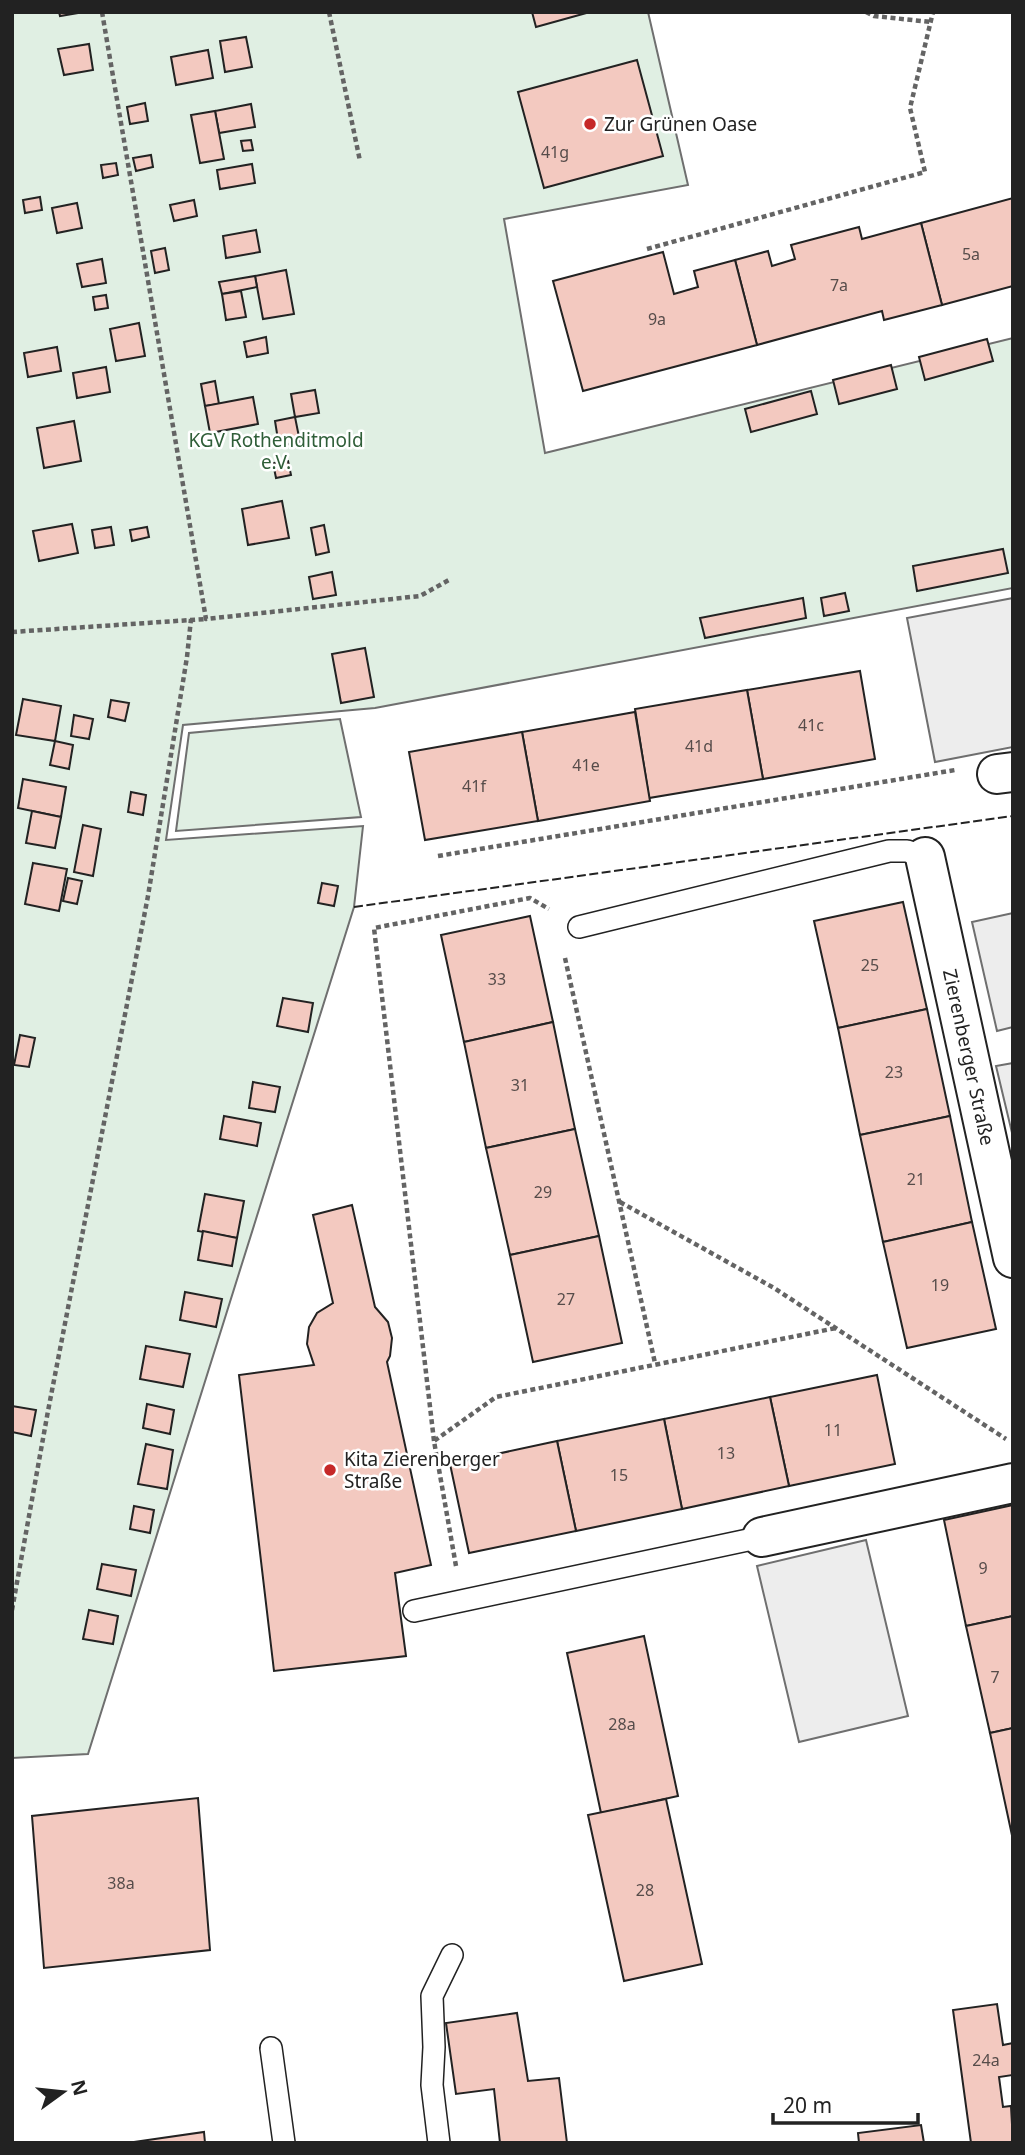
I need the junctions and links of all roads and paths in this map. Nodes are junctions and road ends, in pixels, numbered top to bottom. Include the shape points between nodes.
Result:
1 (102, 12) edge
2 (329, 12) edge
3 (866, 12) edge
4 (933, 12) edge
5 (931, 22) junction
6 (360, 161) dead end
7 (647, 249) dead end
8 (449, 580) dead end
9 (191, 619) junction
10 (206, 619) junction
11 (12, 632) edge
12 (1005, 773) edge
13 (438, 856) dead end
14 (925, 857) joint
15 (579, 927) junction
16 (619, 1202) junction
17 (1013, 1258) edge
18 (836, 1328) junction
19 (655, 1363) junction
20 (434, 1441) junction
21 (1013, 1443) edge
22 (1013, 1483) edge
23 (762, 1538) joint
24 (463, 1601) junction
25 (12, 1609) edge
26 (414, 1611) dead end
27 (452, 1955) dead end
28 (271, 2048) dead end
29 (284, 2143) edge
30 (439, 2143) edge

1 - 10 path
2 - 6 path
3 - 5 path
4 - 5 path
5 - 7 path via 910,108 925,172
8 - 10 path via 420,596
9 - 10 path
9 - 11 path
9 - 25 path via 148,896
12 - 13 path via 971,767
14 - 15 lane via 889,851
14 - 17 street, Zierenberger Straße
15 - 16 path via 565,959
15 - 20 path via 530,898 374,928
16 - 18 path
16 - 19 path
18 - 19 path
18 - 21 path
19 - 20 path via 496,1397
20 - 24 path
22 - 23 street
23 - 24 lane
24 - 26 lane
27 - 30 lane via 432,1996 432,2085
28 - 29 lane

